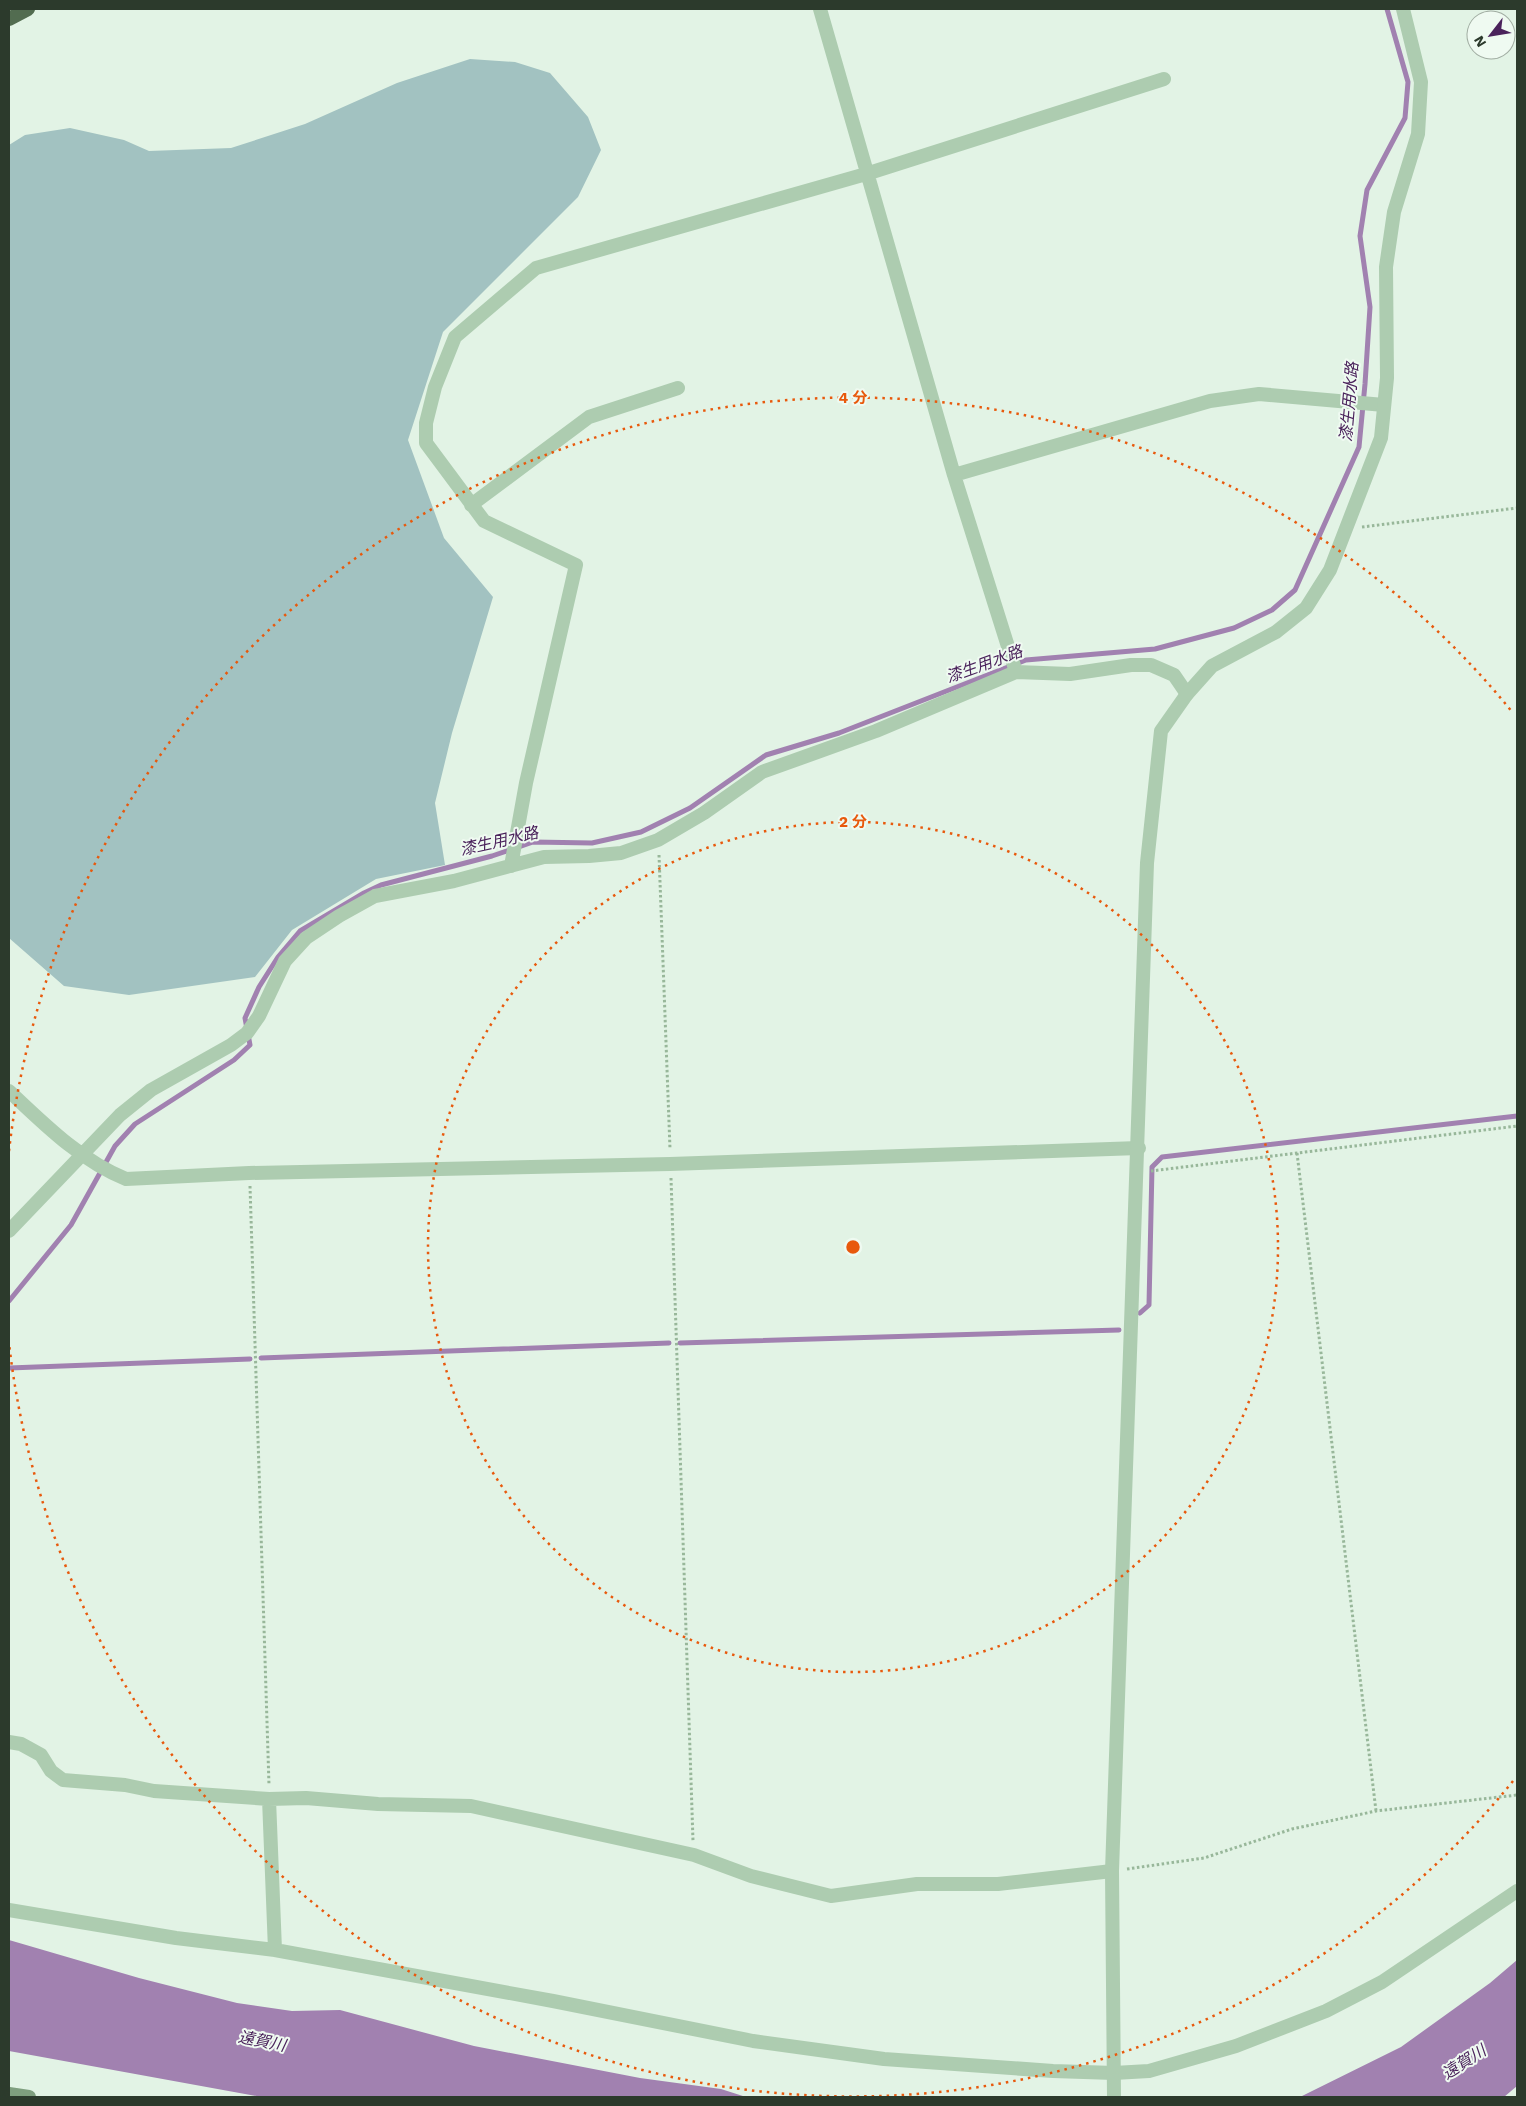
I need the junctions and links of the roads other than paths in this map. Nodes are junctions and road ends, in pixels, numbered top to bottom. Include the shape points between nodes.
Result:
1 (28, 9) edge
2 (820, 9) edge
3 (1403, 9) edge
4 (9, 19) edge
5 (1164, 79) dead end
6 (866, 174) junction
7 (678, 388) dead end
8 (1384, 405) junction
9 (954, 475) junction
10 (471, 505) junction
11 (1016, 672) junction
12 (1187, 694) junction
13 (511, 866) junction
14 (9, 1091) edge
15 (1139, 1148) junction
16 (83, 1154) junction
17 (9, 1231) edge
18 (9, 1742) edge
19 (269, 1799) junction
20 (1112, 1871) junction
21 (1517, 1891) edge
22 (9, 1910) edge
23 (274, 1950) junction
24 (1114, 2073) junction
25 (9, 2094) edge
26 (29, 2097) edge
27 (1114, 2097) edge

1 - 4 highway
2 - 6 street
3 - 8 street via 1421,82 1418,134 1394,212 1386,267 1387,378
5 - 6 street
6 - 9 street
6 - 10 street via 536,268 455,337 435,387 426,424 426,443
7 - 10 street via 589,417
8 - 9 street via 1260,394 1220,400
8 - 12 street via 1381,438 1330,570 1306,608 1276,632 1212,666
9 - 11 street
10 - 13 street via 484,522 576,565 526,783
11 - 12 street via 1070,674 1151,665 1174,675
11 - 13 street via 876,731 762,772 704,813 658,840 622,853 544,857
12 - 15 street via 1161,731 1147,863
13 - 16 street via 375,896 306,938 285,961 259,1016 247,1033 151,1090 120,1115
14 - 16 street via 58,1137
15 - 16 street via 126,1179
15 - 20 street
16 - 17 street
18 - 19 street via 21,1744 41,1755 51,1771 63,1780 154,1791
19 - 20 street via 471,1806 694,1855 751,1876 831,1896 917,1884 998,1884
19 - 23 street
20 - 24 street
21 - 24 street via 1382,1982 1326,2011 1236,2046 1149,2071
22 - 23 street via 176,1938
23 - 24 street via 753,2041 884,2059
24 - 27 street
25 - 26 main road

